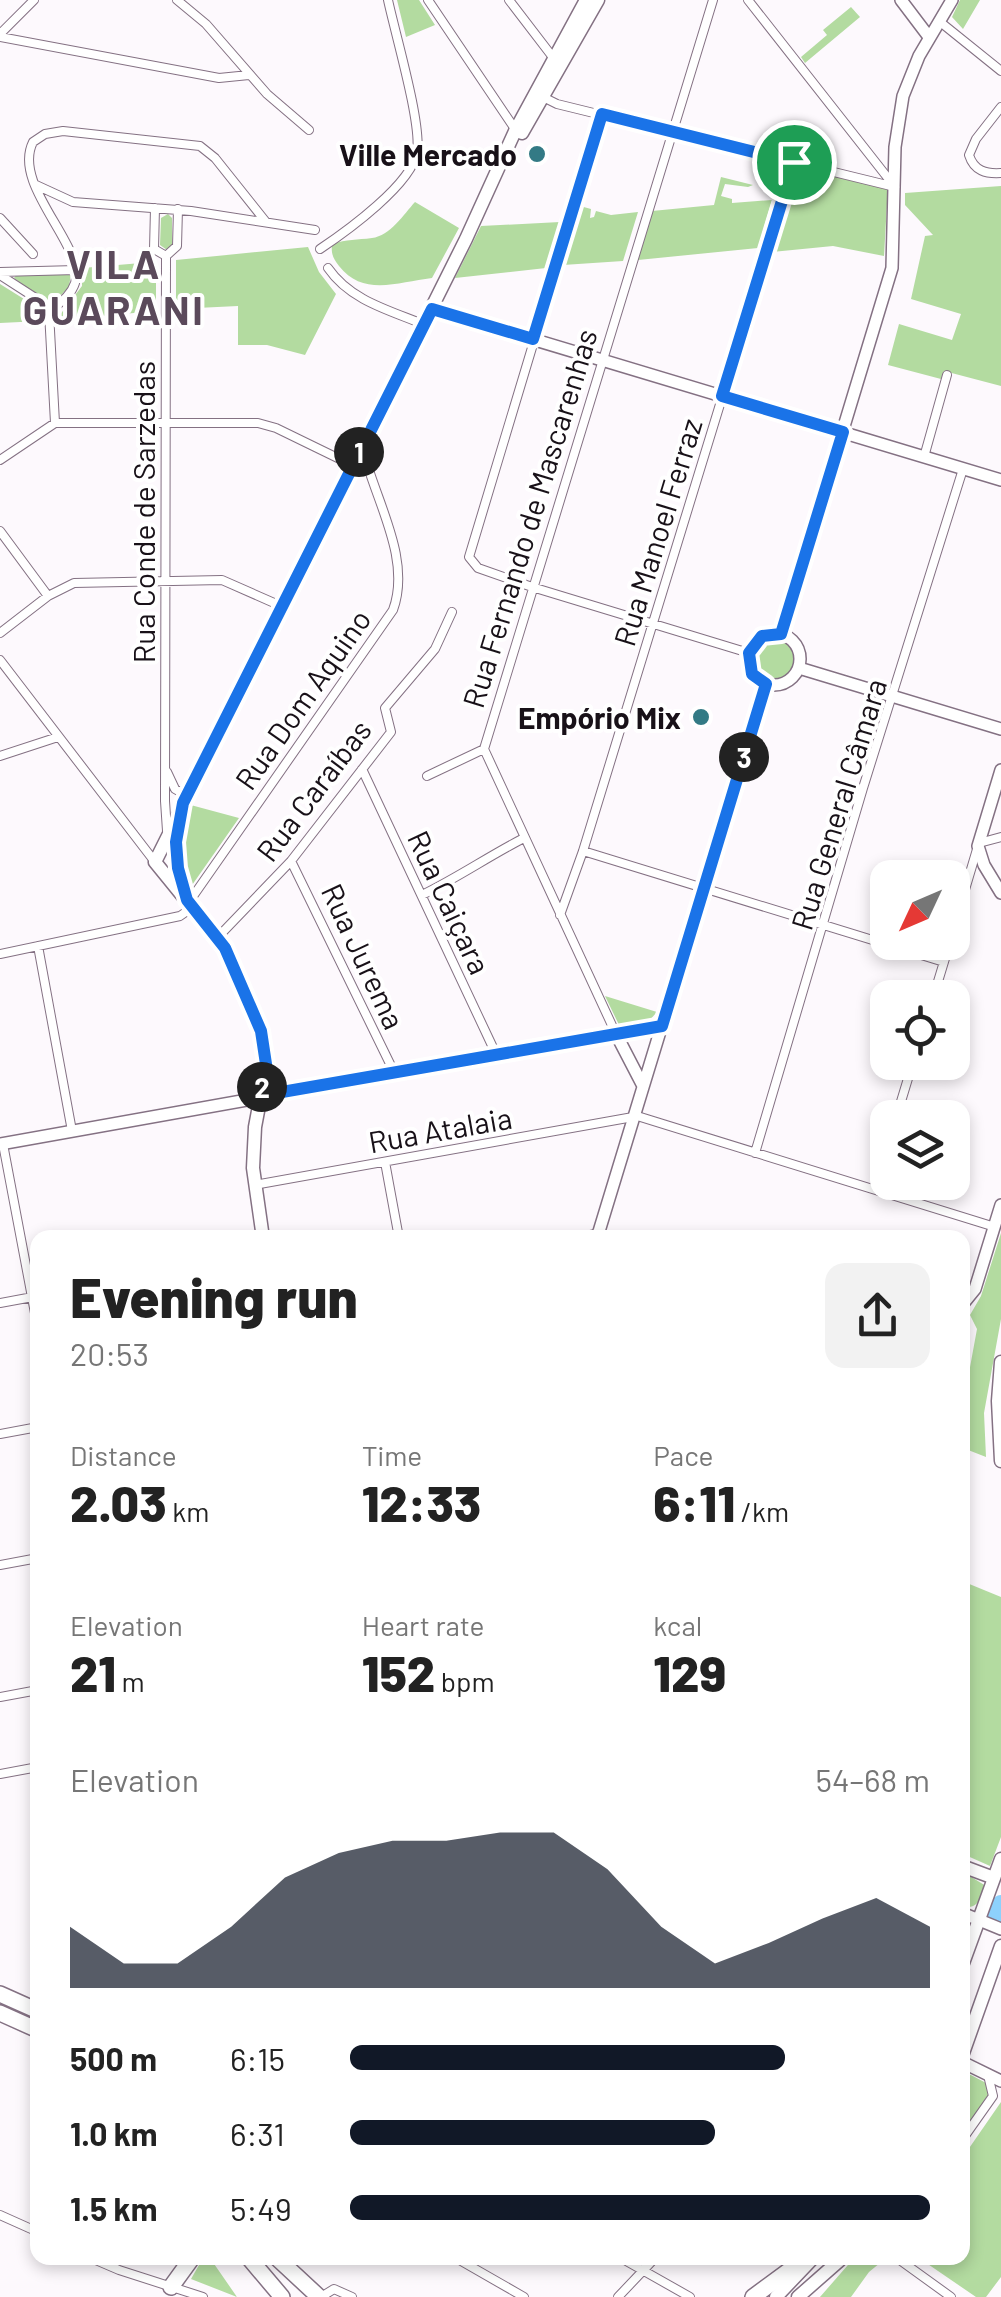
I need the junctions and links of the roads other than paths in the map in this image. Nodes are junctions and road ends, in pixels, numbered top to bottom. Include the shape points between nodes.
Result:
1 (34, 0) edge
2 (177, 0) edge
3 (388, 0) edge
4 (428, 0) edge
5 (509, 0) edge
6 (586, 0) edge
7 (598, 0) edge
8 (713, 0) edge
9 (748, 0) edge
10 (901, 0) edge
11 (952, 0) edge
12 (939, 21) junction
13 (0, 35) edge
14 (930, 36) junction
15 (558, 63) junction
16 (1001, 70) edge
17 (249, 75) junction
18 (540, 95) junction
19 (1001, 107) edge
20 (602, 114) junction
21 (309, 130) dead end
22 (518, 132) junction
23 (670, 132) junction
24 (794, 162) junction
25 (1001, 173) edge
26 (35, 184) junction
27 (895, 188) junction
28 (155, 208) junction
29 (178, 209) junction
30 (0, 218) edge
31 (266, 222) junction
32 (315, 230) dead end
33 (320, 248) dead end
34 (33, 254) dead end
35 (166, 256) junction
36 (328, 268) dead end
37 (76, 270) junction
38 (0, 274) edge
39 (432, 309) junction
40 (48, 312) junction
41 (423, 324) junction
42 (533, 339) junction
43 (601, 360) junction
44 (947, 376) dead end
45 (722, 396) junction
46 (54, 422) junction
47 (166, 423) junction
48 (843, 432) junction
49 (924, 457) junction
50 (355, 458) junction
51 (0, 460) edge
52 (963, 468) junction
53 (1001, 480) edge
54 (0, 531) edge
55 (166, 581) junction
56 (532, 587) junction
57 (48, 596) junction
58 (281, 606) junction
59 (452, 612) dead end
60 (652, 624) junction
61 (0, 633) edge
62 (781, 634) junction
63 (749, 653) junction
64 (0, 660) edge
65 (798, 668) junction
66 (766, 684) junction
67 (894, 696) junction
68 (1001, 729) edge
69 (58, 737) junction
70 (484, 748) junction
71 (0, 756) edge
72 (165, 767) junction
73 (362, 769) junction
74 (1001, 770) edge
75 (427, 776) dead end
76 (185, 800) junction
77 (168, 834) junction
78 (1001, 837) edge
79 (524, 838) junction
80 (978, 844) junction
81 (583, 850) junction
82 (176, 858) junction
83 (291, 861) junction
84 (157, 864) junction
85 (970, 871) edge
86 (704, 888) junction
87 (1001, 894) edge
88 (422, 895) junction
89 (190, 903) junction
90 (560, 915) junction
91 (824, 925) junction
92 (218, 937) junction
93 (38, 946) junction
94 (0, 954) edge
95 (944, 962) joint
96 (938, 980) edge
97 (662, 1026) junction
98 (616, 1034) junction
99 (496, 1054) junction
100 (394, 1072) junction
101 (643, 1086) junction
102 (259, 1096) junction
103 (634, 1116) junction
104 (72, 1131) junction
105 (1, 1144) edge
106 (755, 1152) junction
107 (385, 1162) junction
108 (254, 1186) junction
109 (870, 1188) edge
110 (910, 1200) edge
111 (1001, 1206) edge
112 (994, 1226) junction
113 (261, 1230) edge
114 (398, 1230) edge
115 (603, 1230) edge
116 (30, 1274) edge
117 (970, 1295) edge
118 (30, 1297) edge
119 (0, 1303) edge
120 (1001, 1362) edge
121 (30, 1429) edge
122 (0, 1434) edge
123 (1001, 1461) edge
124 (30, 1559) edge
125 (0, 1565) edge
126 (30, 1691) edge
127 (0, 1697) edge
128 (30, 1769) edge
129 (0, 1774) edge
130 (1001, 1859) edge
131 (970, 1869) edge
132 (994, 1878) junction
133 (970, 1916) edge
134 (982, 1921) junction
135 (1000, 1929) edge
136 (1001, 1946) edge
137 (970, 1948) edge
138 (0, 1994) edge
139 (30, 2007) edge
140 (0, 2013) edge
141 (30, 2026) edge
142 (970, 2036) edge
143 (970, 2064) edge
144 (988, 2075) junction
145 (1001, 2081) edge
146 (970, 2129) edge
147 (0, 2215) edge
148 (30, 2228) edge
149 (110, 2265) edge
150 (187, 2265) edge
151 (255, 2265) edge
152 (285, 2265) edge
153 (288, 2265) edge
154 (468, 2265) edge
155 (634, 2265) edge
156 (648, 2265) edge
157 (800, 2265) edge
158 (804, 2265) edge
159 (834, 2265) edge
160 (836, 2265) edge
161 (907, 2265) edge
162 (643, 2270) junction
163 (170, 2287) junction
164 (201, 2296) edge
165 (285, 2297) edge
166 (320, 2297) edge
167 (352, 2297) edge
168 (524, 2297) edge
169 (618, 2297) edge
170 (690, 2297) edge
171 (753, 2297) edge
172 (776, 2297) edge
173 (798, 2297) edge
174 (812, 2297) edge
175 (950, 2297) edge

1 - 13 street
2 - 17 street
3 - 33 street via 416,129 414,164 397,187
4 - 22 street
5 - 15 street
6 - 15 main road
7 - 15 main road
8 - 23 street, Rua Fernando de Mascarenhas
9 - 27 street
10 - 14 main road
11 - 12 main road
12 - 14 main road
12 - 16 street
13 - 17 street via 219,78
14 - 27 main road via 900,108
15 - 18 main road
17 - 21 street
18 - 20 street
18 - 22 main road
19 - 25 street via 969,155 984,173
20 - 23 street
20 - 42 street
22 - 39 main road
23 - 24 street
23 - 43 street, Rua Fernando de Mascarenhas
24 - 27 street
24 - 45 street, Rua Manoel Ferraz
26 - 28 street via 74,202
26 - 31 street via 28,153 52,132 194,144 214,158
26 - 37 street
27 - 48 main road via 892,268
28 - 29 street
28 - 35 street, Rua Conde de Sarzedas via 154,249
29 - 31 street
29 - 35 street, Rua Conde de Sarzedas via 177,246
30 - 34 street
31 - 32 street
35 - 47 street, Rua Conde de Sarzedas
36 - 41 street via 359,297
37 - 38 street
37 - 40 street via 73,289
38 - 40 street
39 - 41 main road
39 - 42 main road
40 - 46 street
41 - 50 main road
42 - 43 main road
42 - 56 street via 469,552 478,568
43 - 45 main road
43 - 56 street, Rua Fernando de Mascarenhas
44 - 49 street
45 - 48 main road
45 - 60 street, Rua Manoel Ferraz
46 - 47 street
46 - 51 street
47 - 50 street via 258,423
47 - 55 street, Rua Conde de Sarzedas
48 - 49 main road
48 - 62 main road
49 - 52 main road
50 - 58 main road
50 - 89 street, Rua Dom Aquino via 368,467 397,558 393,610
52 - 53 main road
52 - 67 street, Rua General Câmara
54 - 57 street
55 - 57 street via 74,583
55 - 58 street via 222,580
55 - 72 street, Rua Conde de Sarzedas
56 - 60 street
56 - 70 street, Rua Fernando de Mascarenhas
57 - 61 street
58 - 76 main road
59 - 73 street, Rua Caraíbas via 435,649 386,708 390,732
60 - 63 street
60 - 81 street, Rua Manoel Ferraz
62 - 63 main road via 762,636
62 - 65 main road via 797,647
63 - 66 main road via 752,674
64 - 69 street
65 - 66 main road via 784,683
65 - 67 main road
66 - 86 main road
67 - 68 main road
67 - 91 street, Rua General Câmara
69 - 71 street
69 - 84 street
70 - 75 street
70 - 79 street, Rua Fernando de Mascarenhas
72 - 76 street
72 - 77 street, Rua Conde de Sarzedas
73 - 83 street, Rua Caraíbas
73 - 88 street, Rua Caiçara
74 - 80 main road
76 - 77 main road
76 - 82 main road
77 - 84 main road
78 - 80 street
79 - 88 street
79 - 90 street, Rua Fernando de Mascarenhas
80 - 85 street
80 - 87 main road
81 - 86 street
81 - 90 street, Rua Manoel Ferraz
82 - 84 main road
82 - 89 main road
83 - 92 street, Rua Caraíbas
83 - 100 street, Rua Jurema
84 - 89 main road
86 - 91 street
86 - 97 main road
88 - 99 street, Rua Caiçara
89 - 92 main road
89 - 93 street via 180,916
90 - 98 street, Rua Fernando de Mascarenhas
91 - 95 street
91 - 106 street, Rua General Câmara
92 - 102 main road via 263,1039
93 - 94 street
93 - 104 street
95 - 96 street
97 - 98 main road
97 - 101 main road
98 - 99 main road
98 - 101 main road
99 - 100 main road
100 - 102 main road
101 - 103 main road
102 - 104 main road
102 - 108 main road
103 - 106 street
103 - 107 street, Rua Atalaia
103 - 115 main road
104 - 105 main road
105 - 116 street
106 - 109 street
107 - 108 street, Rua Atalaia
107 - 114 street
108 - 113 main road
110 - 112 street
111 - 112 main road
112 - 117 main road
118 - 119 street
120 - 123 main road
121 - 122 street
124 - 125 street
126 - 127 street
128 - 129 street
130 - 132 main road
131 - 132 main road
132 - 134 main road
133 - 134 main road
134 - 135 main road
134 - 137 main road
136 - 142 main road
138 - 139 highway
140 - 141 highway
143 - 144 main road
144 - 145 main road
144 - 146 street via 993,2096
147 - 148 street
149 - 163 street
150 - 163 highway
151 - 165 highway
152 - 165 highway
153 - 166 highway
154 - 168 street
155 - 162 street
156 - 162 street
157 - 171 highway
158 - 172 main road
159 - 173 main road
160 - 174 main road
161 - 175 street
162 - 169 street
162 - 170 street
163 - 164 street
166 - 167 street via 334,2289

